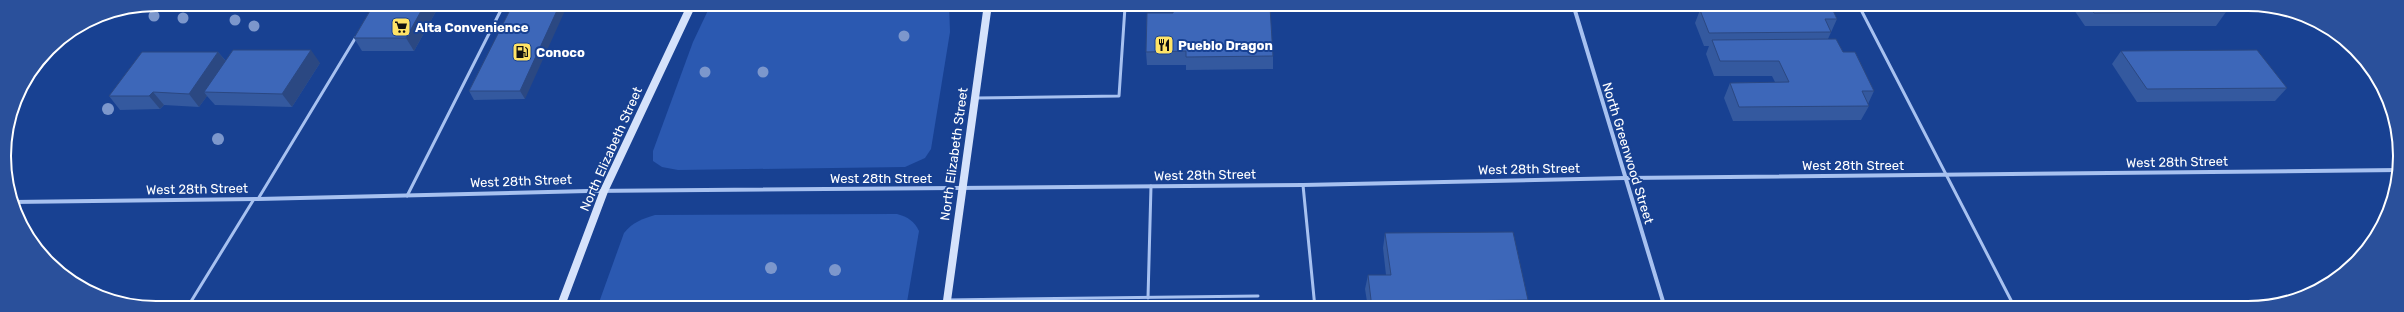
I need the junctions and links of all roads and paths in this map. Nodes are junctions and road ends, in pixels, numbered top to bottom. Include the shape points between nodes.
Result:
1 (500, 11) edge
2 (689, 11) edge
3 (986, 11) edge
4 (1125, 11) edge
5 (1575, 11) edge
6 (1862, 11) edge
7 (360, 31) edge
8 (975, 98) junction
9 (2392, 170) edge
10 (1946, 176) junction
11 (1625, 178) junction
12 (1303, 185) junction
13 (1151, 186) junction
14 (963, 188) junction
15 (604, 191) junction
16 (407, 196) junction
17 (256, 199) junction
18 (19, 202) edge
19 (1258, 296) dead end
20 (1148, 298) junction
21 (191, 301) edge
22 (563, 301) edge
23 (947, 301) edge
24 (1048, 301) edge
25 (1313, 301) edge
26 (1662, 301) edge
27 (2012, 301) edge

1 - 16 lane
2 - 15 main road, North Elizabeth Street
3 - 8 main road, North Elizabeth Street
4 - 8 lane via 1119,96
5 - 11 street, North Greenwood Street
6 - 10 lane
7 - 17 lane
8 - 14 main road, North Elizabeth Street
9 - 10 street, West 28th Street
10 - 11 street, West 28th Street
10 - 27 lane
11 - 12 street, West 28th Street
11 - 26 street, North Greenwood Street
12 - 13 street, West 28th Street
12 - 25 lane
13 - 14 street, West 28th Street
13 - 20 lane
14 - 15 street, West 28th Street
14 - 23 main road, North Elizabeth Street
15 - 16 street, West 28th Street
15 - 22 main road, North Elizabeth Street
16 - 17 street, West 28th Street
17 - 18 street, West 28th Street
17 - 21 lane
19 - 20 lane
20 - 24 lane

